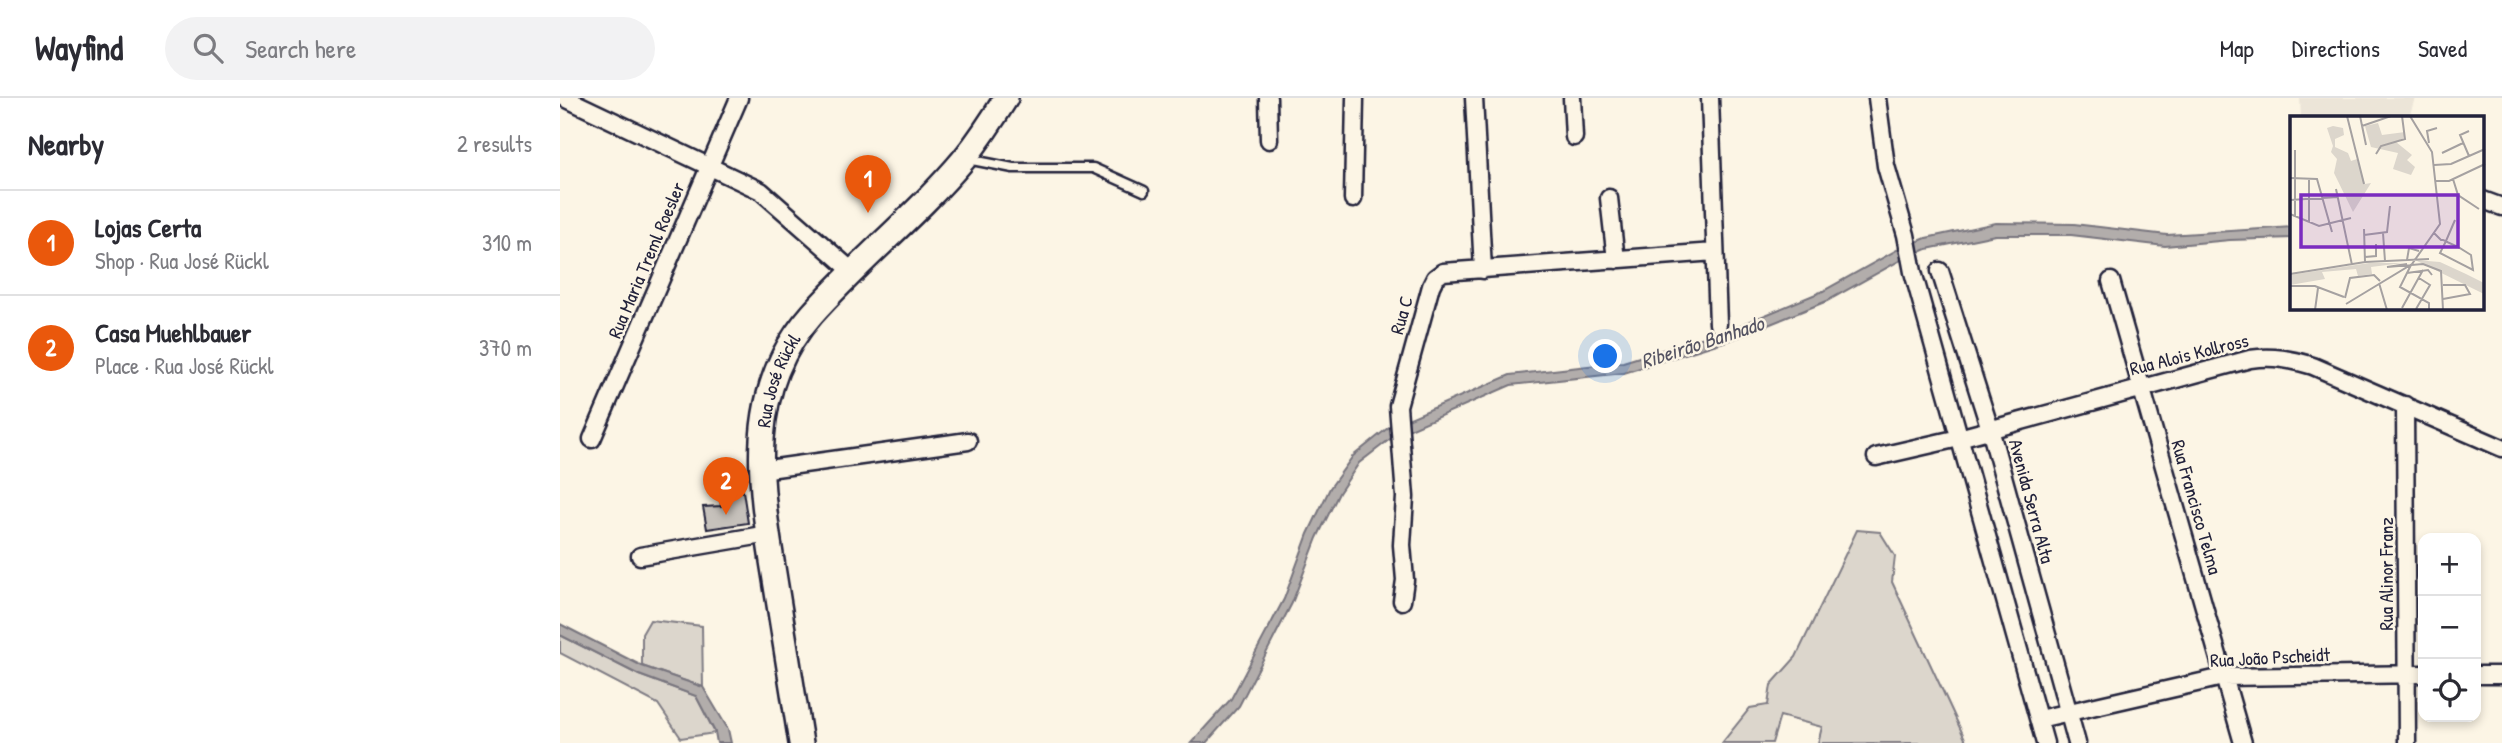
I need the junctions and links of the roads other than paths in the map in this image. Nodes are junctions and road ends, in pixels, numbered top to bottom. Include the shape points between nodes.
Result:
1 (565, 98) edge
2 (740, 98) edge
3 (1006, 98) edge
4 (1268, 98) edge
5 (1355, 98) edge
6 (1474, 98) edge
7 (1572, 98) edge
8 (1710, 98) edge
9 (1877, 98) edge
10 (1574, 137) dead end
11 (1269, 140) dead end
12 (964, 158) junction
13 (709, 167) junction
14 (1144, 191) dead end
15 (1609, 198) dead end
16 (1353, 199) dead end
17 (2484, 200) edge
18 (2502, 207) edge
19 (1715, 252) junction
20 (1616, 260) junction
21 (1483, 270) junction
22 (852, 271) junction
23 (1940, 271) dead end
24 (2111, 281) dead end
25 (1718, 324) dead end
26 (2142, 387) junction
27 (2406, 405) junction
28 (1990, 429) junction
29 (1959, 438) junction
30 (592, 439) dead end
31 (968, 441) dead end
32 (2502, 448) edge
33 (1876, 457) dead end
34 (761, 470) junction
35 (768, 534) junction
36 (640, 556) dead end
37 (1402, 601) dead end
38 (2415, 674) edge
39 (2481, 674) edge
40 (2502, 675) edge
41 (2223, 677) junction
42 (2068, 713) junction
43 (2039, 719) junction
44 (801, 743) edge
45 (2045, 743) edge
46 (2077, 743) edge
47 (2243, 743) edge
48 (2407, 743) edge

1 - 13 street
2 - 13 street, Rua Maria Treml Roesler
3 - 12 main road, Rua José Rückl
4 - 11 street
5 - 16 street
6 - 21 street
7 - 10 street
8 - 19 street
9 - 29 street via 1886,166
12 - 14 lane via 1013,168 1093,168
12 - 22 main road, Rua José Rückl
13 - 22 street via 761,191
13 - 30 street, Rua Maria Treml Roesler
15 - 20 street
17 - 18 street
19 - 20 street, Rua C
19 - 25 street
20 - 21 street, Rua C
21 - 37 street, Rua C via 1443,272 1435,278 1399,398 1405,497
22 - 34 main road, Rua José Rückl via 810,316 781,360 764,410
23 - 28 street, Avenida Serra Alta
24 - 26 street, Rua Francisco Telma
26 - 27 street, Rua Alois Kollross via 2271,356 2314,366
26 - 28 street, Rua Alois Kollross
26 - 41 street, Rua Francisco Telma
27 - 32 street, Rua Alois Kollross
27 - 38 street, Rua Alinor Franz
28 - 29 street, Rua Alois Kollross
28 - 42 street, Avenida Serra Alta
29 - 33 street, Rua Alois Kollross
29 - 43 street
31 - 34 street
34 - 35 main road, Rua José Rückl
35 - 36 street
35 - 44 main road, Rua José Rückl
38 - 41 street, Rua João Pscheidt
38 - 48 street, Rua Alinor Franz
39 - 40 street
41 - 42 street, Rua João Pscheidt
41 - 47 street, Rua Francisco Telma
42 - 43 street, Rua João Pscheidt
42 - 46 street, Avenida Serra Alta
43 - 45 street

